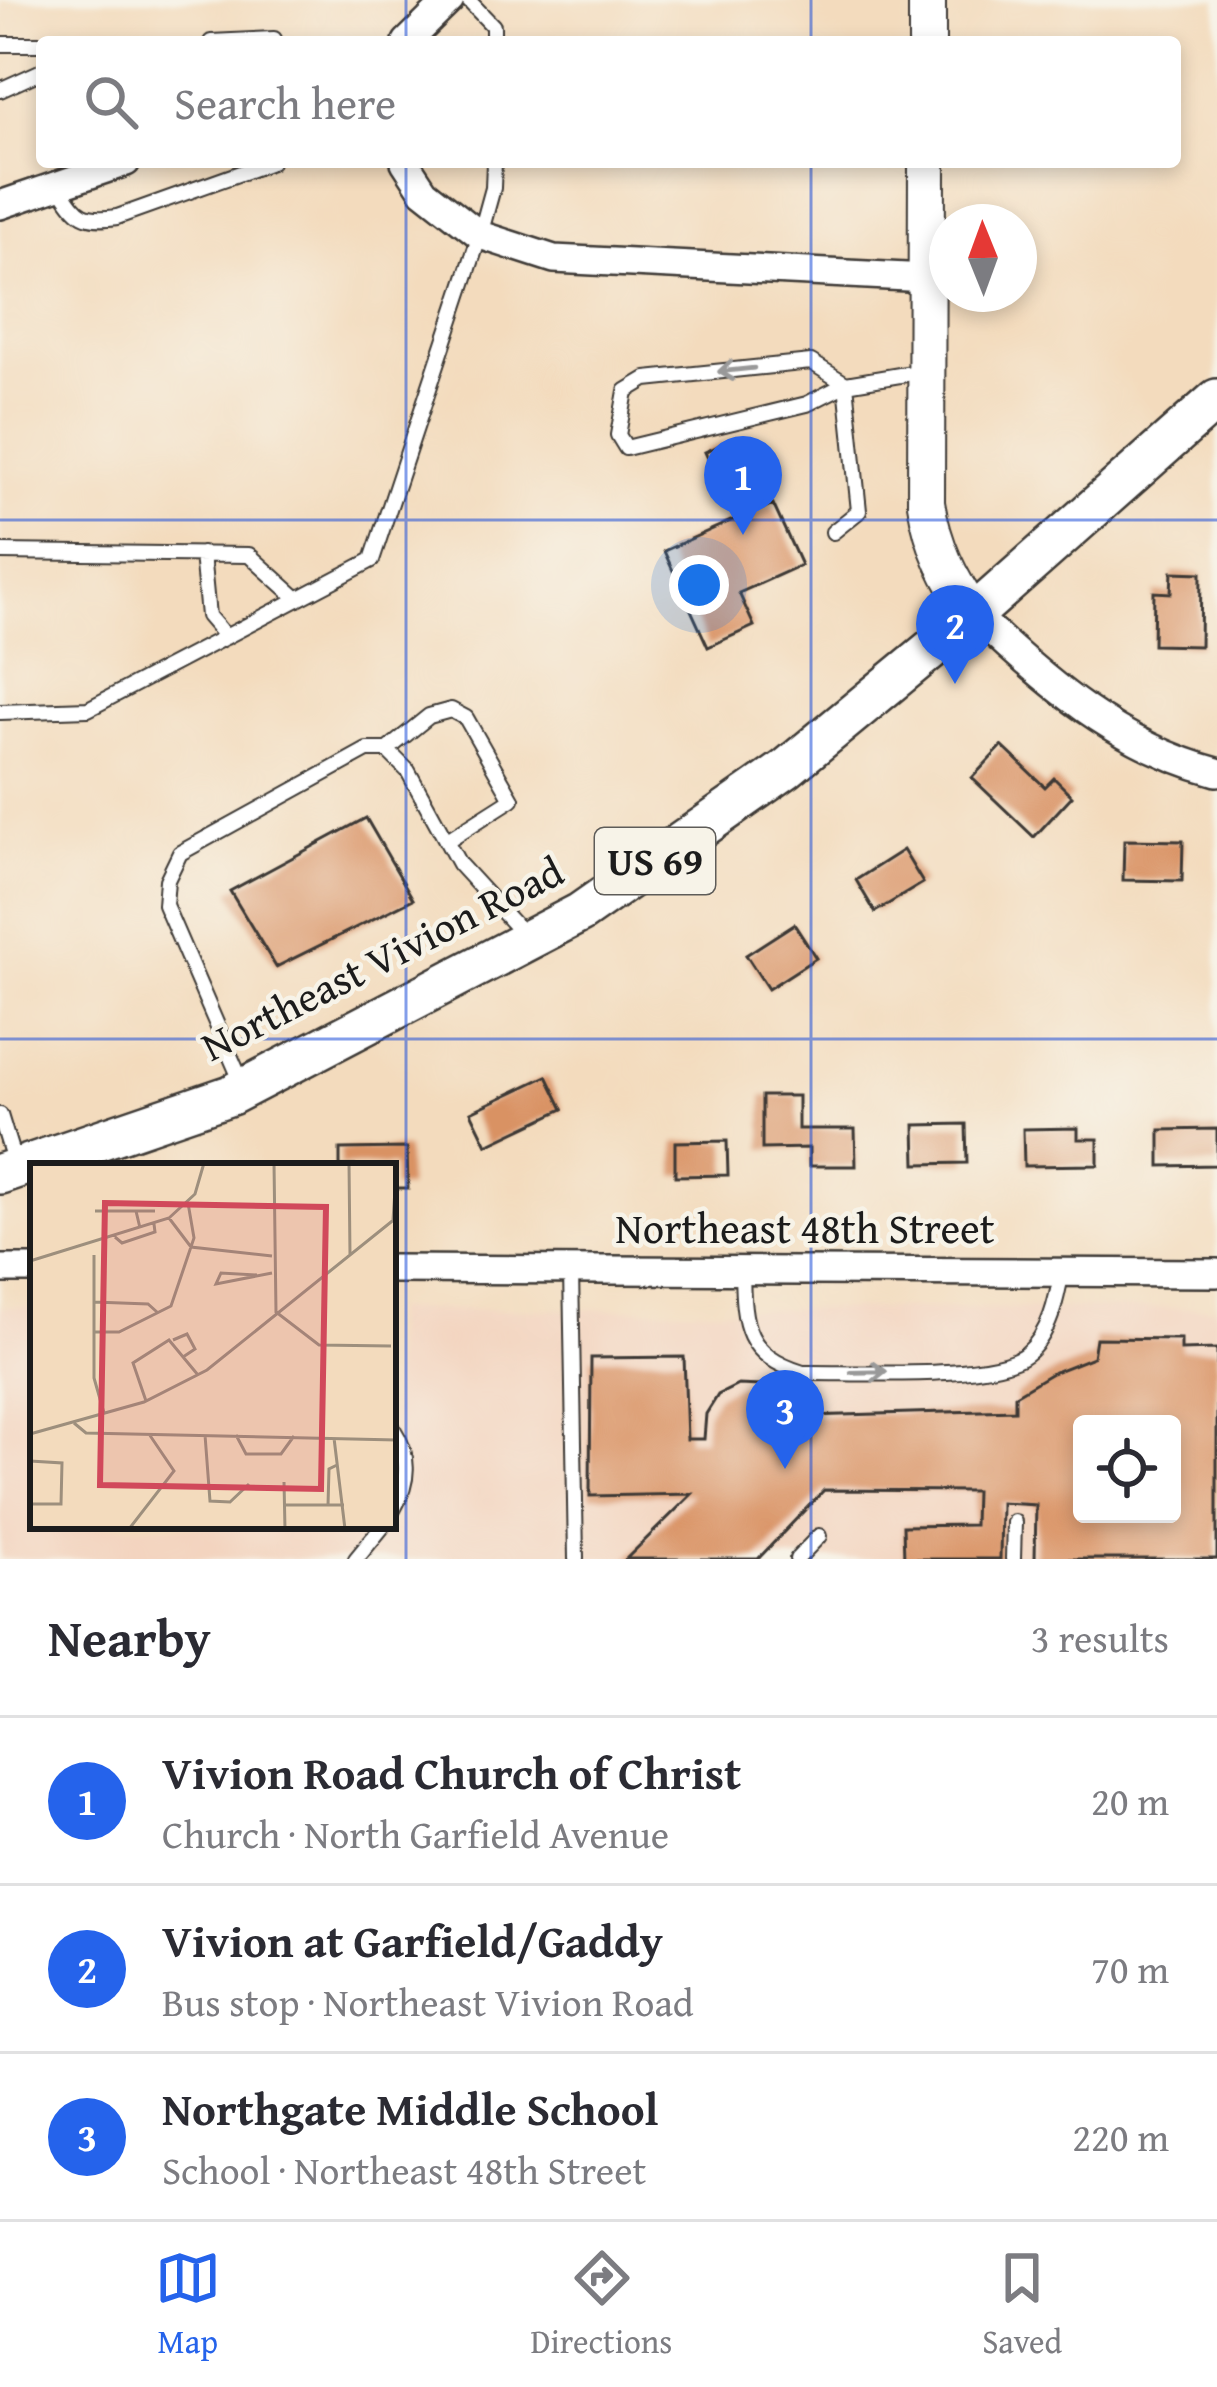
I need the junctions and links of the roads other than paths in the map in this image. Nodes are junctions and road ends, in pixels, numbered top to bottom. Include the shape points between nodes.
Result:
1 (450, 0) edge
2 (468, 0) edge
3 (927, 0) edge
4 (413, 36) edge
5 (493, 36) edge
6 (927, 36) edge
7 (0, 44) edge
8 (36, 44) edge
9 (36, 75) edge
10 (0, 90) edge
11 (109, 168) edge
12 (254, 168) edge
13 (409, 168) edge
14 (494, 168) edge
15 (927, 168) edge
16 (59, 186) junction
17 (0, 205) edge
18 (480, 235) junction
19 (927, 278) junction
20 (928, 370) junction
21 (846, 383) junction
22 (1217, 398) edge
23 (833, 532) dead end
24 (0, 552) edge
25 (202, 554) junction
26 (298, 599) junction
27 (974, 614) junction
28 (226, 637) junction
29 (0, 712) edge
30 (387, 750) junction
31 (1217, 772) edge
32 (446, 841) junction
33 (528, 940) junction
34 (244, 1088) junction
35 (0, 1115) edge
36 (33, 1163) edge
37 (8, 1172) edge
38 (396, 1269) edge
39 (571, 1270) junction
40 (742, 1270) junction
41 (1062, 1270) junction
42 (1217, 1273) edge
43 (396, 1433) edge
44 (396, 1505) edge
45 (1014, 1522) dead end
46 (381, 1529) edge
47 (819, 1536) dead end
48 (356, 1559) edge
49 (576, 1559) edge
50 (797, 1559) edge
51 (1013, 1559) edge

1 - 4 street
2 - 5 lane
3 - 6 street
7 - 8 lane
9 - 10 lane
11 - 16 street
12 - 16 lane via 95,220 78,214
13 - 18 street via 424,191
14 - 18 lane
15 - 19 street
16 - 17 street
18 - 19 street via 554,259
18 - 26 lane via 372,560
19 - 20 street
20 - 21 lane
20 - 27 street via 929,520 953,585
21 -> 21 lane via 811,362 646,379 626,391 618,435 626,448 807,404
21 - 23 lane via 859,511
22 - 27 main road, Northeast Vivion Road / US 69
24 - 25 lane
25 - 26 lane via 248,555
25 - 28 lane via 208,616
26 - 28 lane
27 - 31 street via 1118,732
27 - 33 main road, Northeast Vivion Road / US 69 via 786,769 580,914
28 - 29 lane via 88,709
30 - 32 lane via 408,771
30 - 32 lane via 428,716 452,710 466,718 512,799
30 - 34 lane via 367,750 180,853 167,880 165,905
32 - 33 lane
33 - 34 main road, Northeast Vivion Road / US 69
34 - 36 main road, Northeast Vivion Road / US 69
35 - 37 lane
38 - 39 street, Northeast 48th Street
39 - 40 street, Northeast 48th Street
39 - 49 lane
40 - 41 street, Northeast 48th Street
40 -> 41 lane via 756,1348 803,1373 994,1369 1025,1355 1043,1333
41 - 42 street, Northeast 48th Street
43 - 44 lane via 408,1472
45 - 51 lane
46 - 48 lane
47 - 50 lane

